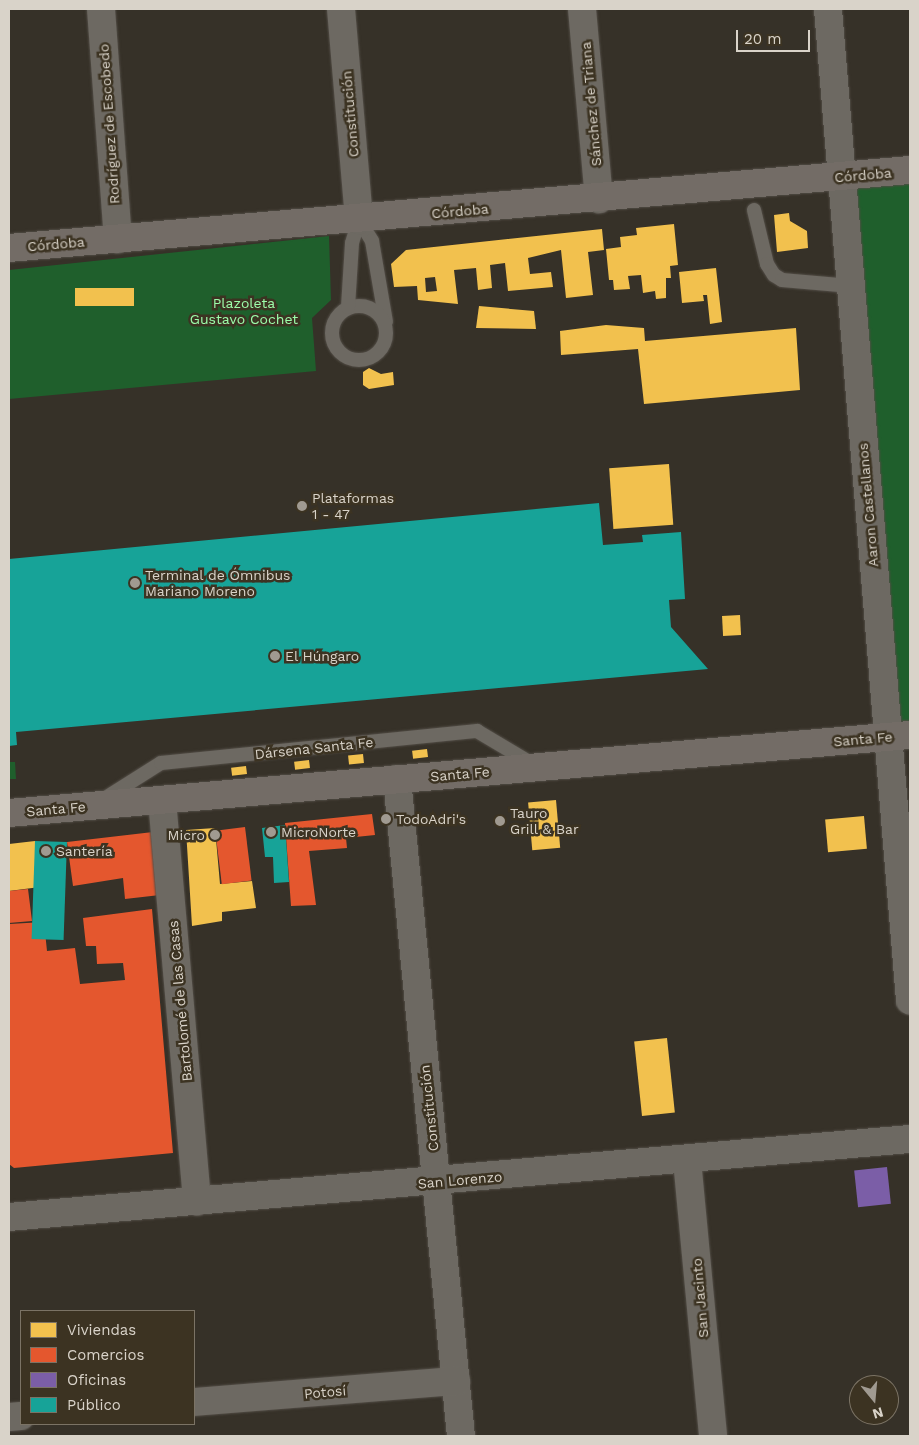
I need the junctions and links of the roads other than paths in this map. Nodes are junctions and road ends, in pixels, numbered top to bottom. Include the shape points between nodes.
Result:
1 (100, 9) edge
2 (341, 9) edge
3 (582, 9) edge
4 (828, 9) edge
5 (910, 170) edge
6 (842, 176) junction
7 (599, 198) junction
8 (754, 210) dead end
9 (359, 220) junction
10 (118, 239) junction
11 (9, 248) edge
12 (851, 286) junction
13 (348, 307) junction
14 (387, 326) junction
15 (899, 736) edge
16 (538, 767) junction
17 (397, 780) junction
18 (162, 800) junction
19 (92, 806) junction
20 (9, 813) edge
21 (910, 1002) edge
22 (910, 1139) edge
23 (687, 1160) junction
24 (436, 1182) junction
25 (197, 1201) junction
26 (9, 1217) edge
27 (456, 1381) junction
28 (195, 1402) edge
29 (461, 1436) edge
30 (713, 1436) edge

1 - 10 street, Rodríguez de Escobedo
2 - 9 street, Constitución
3 - 7 street, Sánchez de Triana
4 - 6 street, Aaron Castellanos
5 - 6 main road, Córdoba
6 - 7 main road, Córdoba
6 - 12 street, Aaron Castellanos
7 - 9 main road, Córdoba
8 - 12 lane via 767,264 774,275 782,280
9 - 10 main road, Córdoba
9 - 13 lane via 352,243
9 - 14 lane via 372,241
10 - 11 main road, Córdoba
12 - 15 street, Aaron Castellanos
13 - 14 lane via 364,305 378,312
13 - 14 lane via 337,315 332,341 340,353 353,360 368,360 380,352 387,340
15 - 16 main road, Santa Fe
15 - 21 street, Aaron Castellanos
16 - 17 main road, Santa Fe
16 - 19 lane, Dársena Santa Fe via 477,731 161,763
17 - 18 main road, Santa Fe
17 - 24 street, Constitución
18 - 19 main road, Santa Fe
18 - 25 street, Bartolomé de las Casas
19 - 20 main road, Santa Fe
22 - 23 street, San Lorenzo
23 - 24 street, San Lorenzo
23 - 30 street, San Jacinto
24 - 25 street, San Lorenzo
24 - 27 street, Constitución
25 - 26 street, San Lorenzo
27 - 28 street, Potosí
27 - 29 street, Constitución

